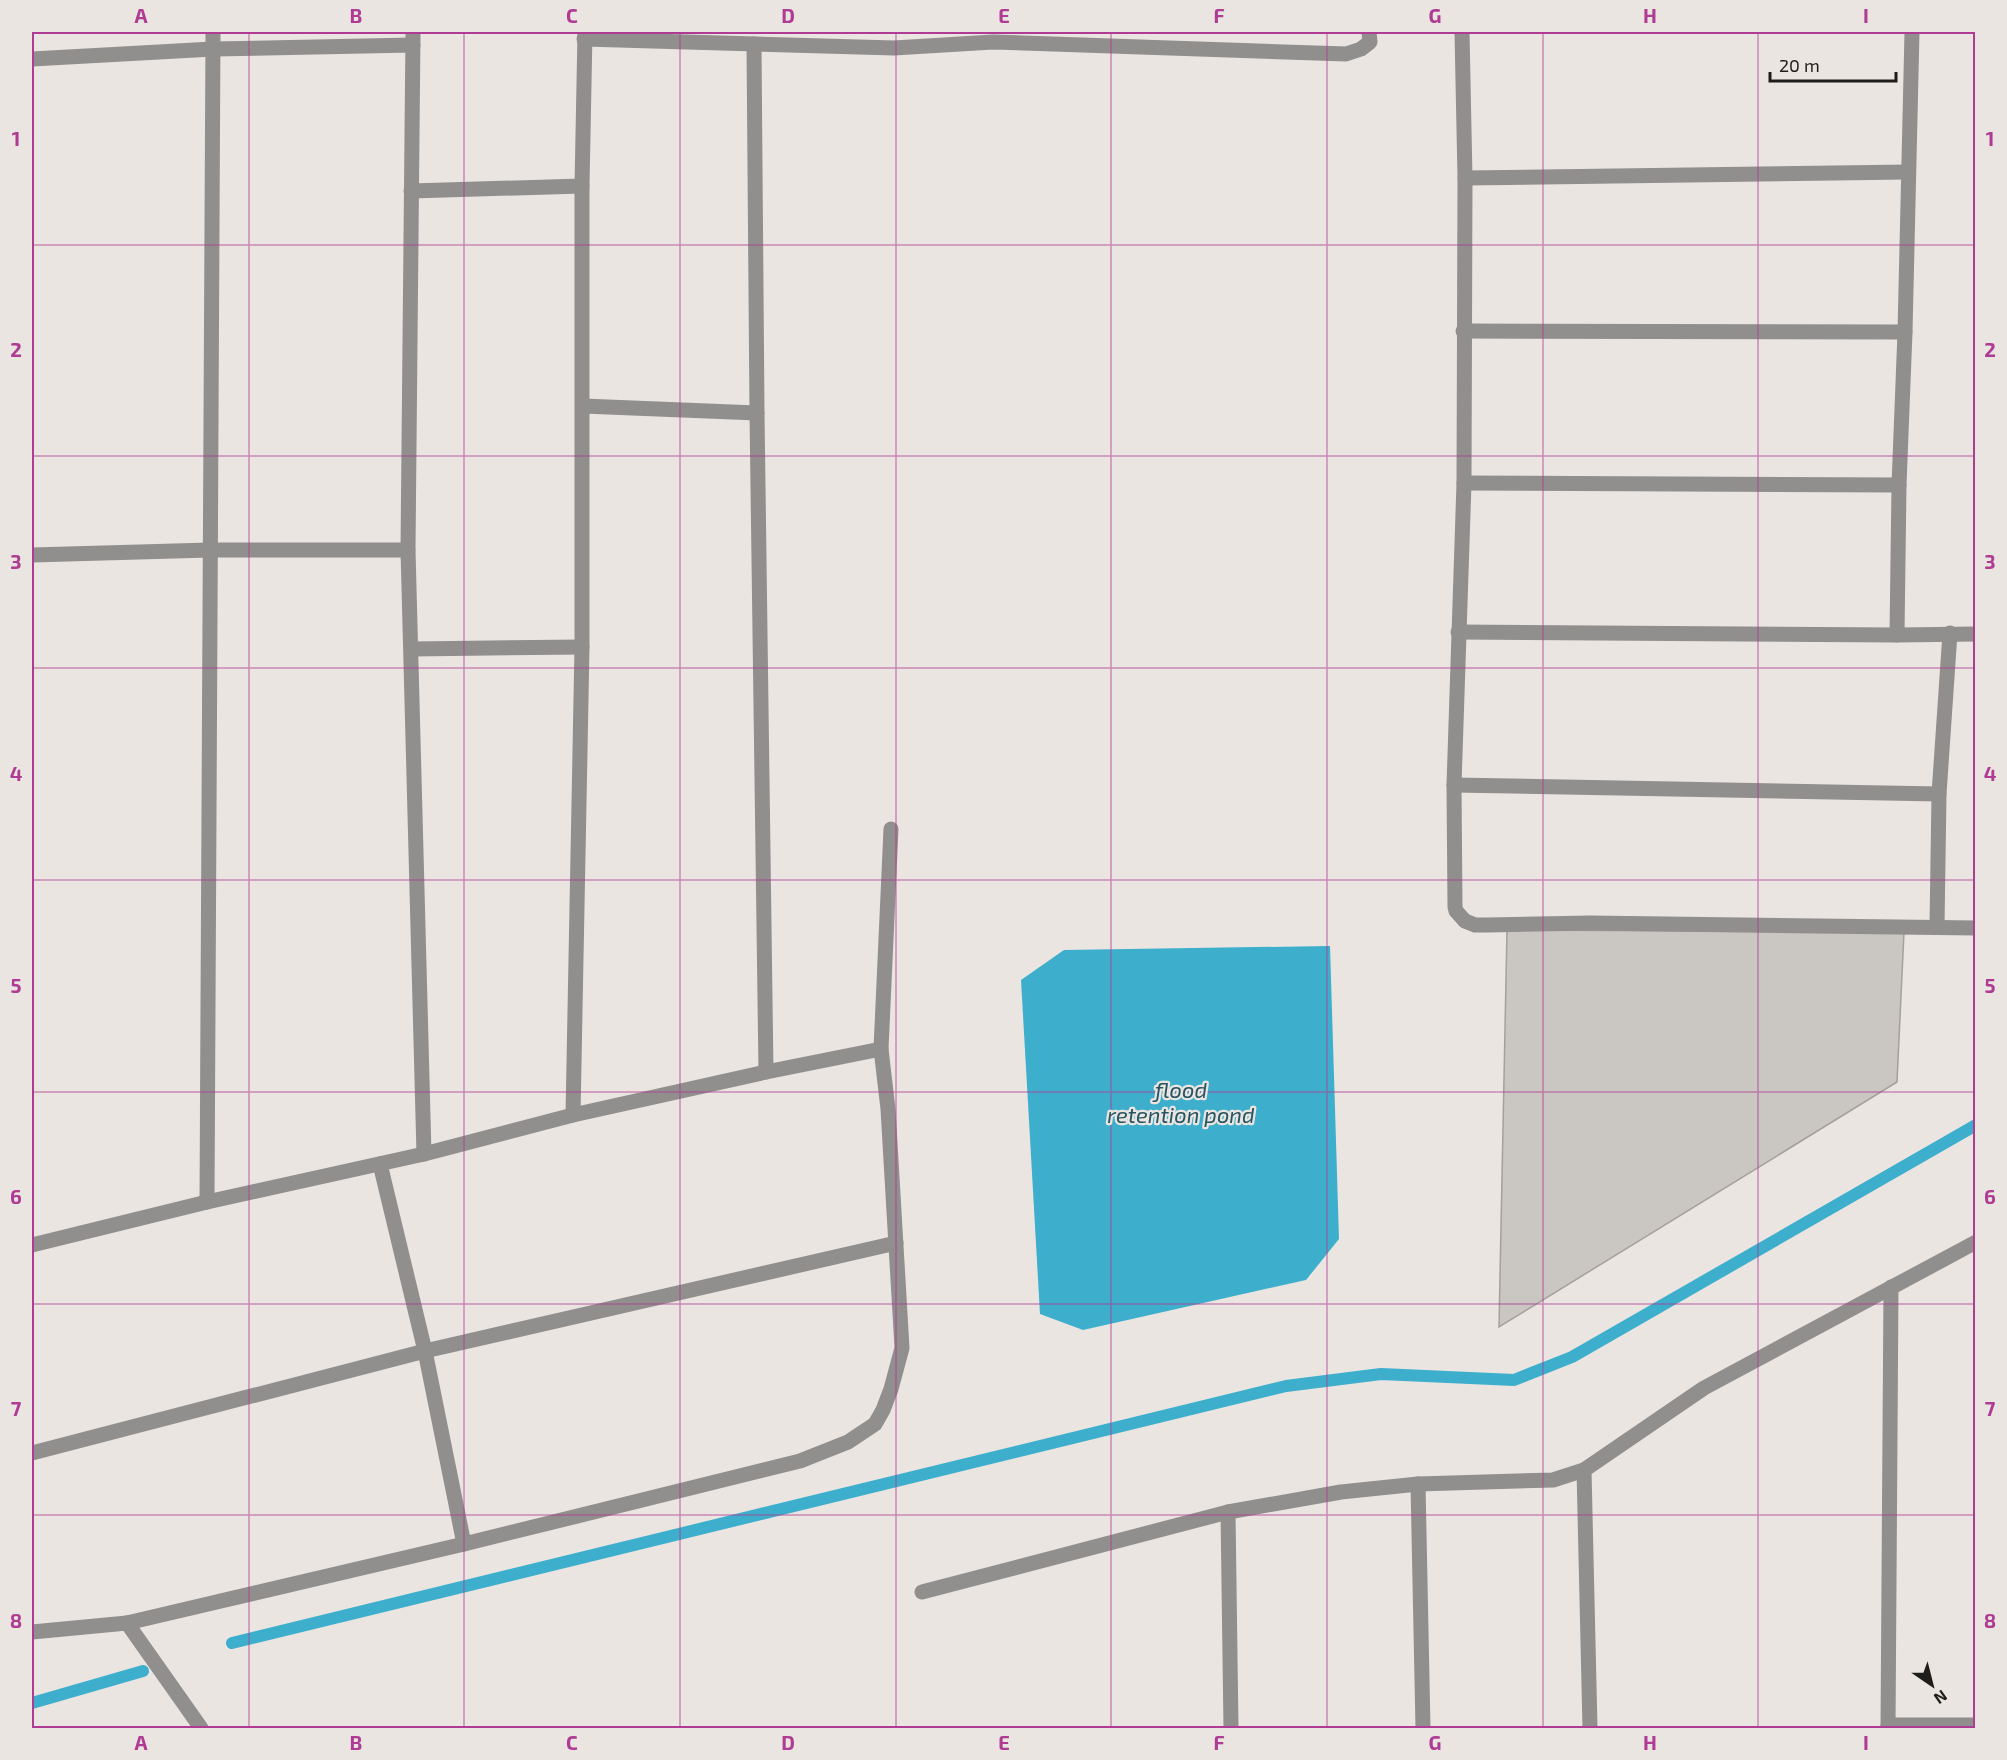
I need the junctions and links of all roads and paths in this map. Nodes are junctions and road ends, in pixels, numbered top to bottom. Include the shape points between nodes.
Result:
1 (213, 32) edge
2 (1370, 32) edge
3 (1462, 32) edge
4 (1912, 32) edge
5 (584, 35) edge
6 (993, 37) edge
7 (413, 38) edge
8 (754, 44) junction
9 (213, 49) junction
10 (32, 59) edge
11 (1908, 172) junction
12 (1465, 178) junction
13 (582, 186) junction
14 (411, 191) junction
15 (1463, 331) junction
16 (1905, 332) junction
17 (583, 406) junction
18 (757, 414) junction
19 (1464, 483) junction
20 (1899, 485) junction
21 (210, 550) junction
22 (408, 550) junction
23 (32, 555) edge
24 (1458, 632) junction
25 (1950, 633) junction
26 (1976, 634) edge
27 (1897, 635) junction
28 (582, 647) junction
29 (412, 649) junction
30 (1454, 785) junction
31 (1940, 794) junction
32 (891, 829) dead end
33 (1937, 926) junction
34 (1976, 928) edge
35 (881, 1049) junction
36 (766, 1072) junction
37 (573, 1115) junction
38 (424, 1154) junction
39 (380, 1164) junction
40 (207, 1202) junction
41 (1976, 1242) edge
42 (896, 1243) junction
43 (32, 1245) edge
44 (1891, 1287) junction
45 (425, 1351) junction
46 (32, 1453) edge
47 (1584, 1470) junction
48 (1418, 1484) junction
49 (1228, 1512) junction
50 (464, 1544) junction
51 (922, 1592) dead end
52 (127, 1623) junction
53 (32, 1632) edge
54 (1976, 1725) edge
55 (1888, 1727) edge
56 (201, 1728) edge
57 (1231, 1728) edge
58 (1423, 1728) edge
59 (1590, 1728) edge

1 - 9 street
2 - 6 street via 1370,42 1346,54
3 - 12 street
4 - 11 street
5 - 8 street
5 - 13 street
6 - 8 street via 894,48
7 - 9 street
7 - 14 street
8 - 18 street
9 - 10 street
9 - 21 street
11 - 12 street
11 - 16 street
12 - 15 street
13 - 14 street
13 - 17 street
14 - 22 street
15 - 16 street
15 - 19 street
16 - 20 street
17 - 18 street
17 - 28 street
18 - 36 street
19 - 20 street
19 - 24 street
20 - 27 street
21 - 22 street
21 - 23 street
21 - 40 street
22 - 29 street
24 - 27 street
24 - 30 street
25 - 26 street
25 - 27 street
25 - 31 street
28 - 29 street
28 - 37 street
29 - 38 street
30 - 31 street
30 - 33 street via 1455,907 1458,915 1475,925
31 - 33 street
32 - 35 street
33 - 34 street
35 - 36 street
35 - 42 street
36 - 37 street
37 - 38 street
38 - 39 street
39 - 40 street
39 - 45 street
40 - 43 street
41 - 44 street
42 - 45 street
42 - 50 street via 902,1348 891,1389 875,1424 848,1442 800,1461
44 - 47 street via 1704,1388
44 - 55 street
45 - 46 street
45 - 50 street
47 - 48 street via 1552,1480
47 - 59 street
48 - 49 street via 1341,1492
48 - 58 street
49 - 51 street
49 - 57 street
50 - 52 street
52 - 53 street
52 - 56 street
54 - 55 street

